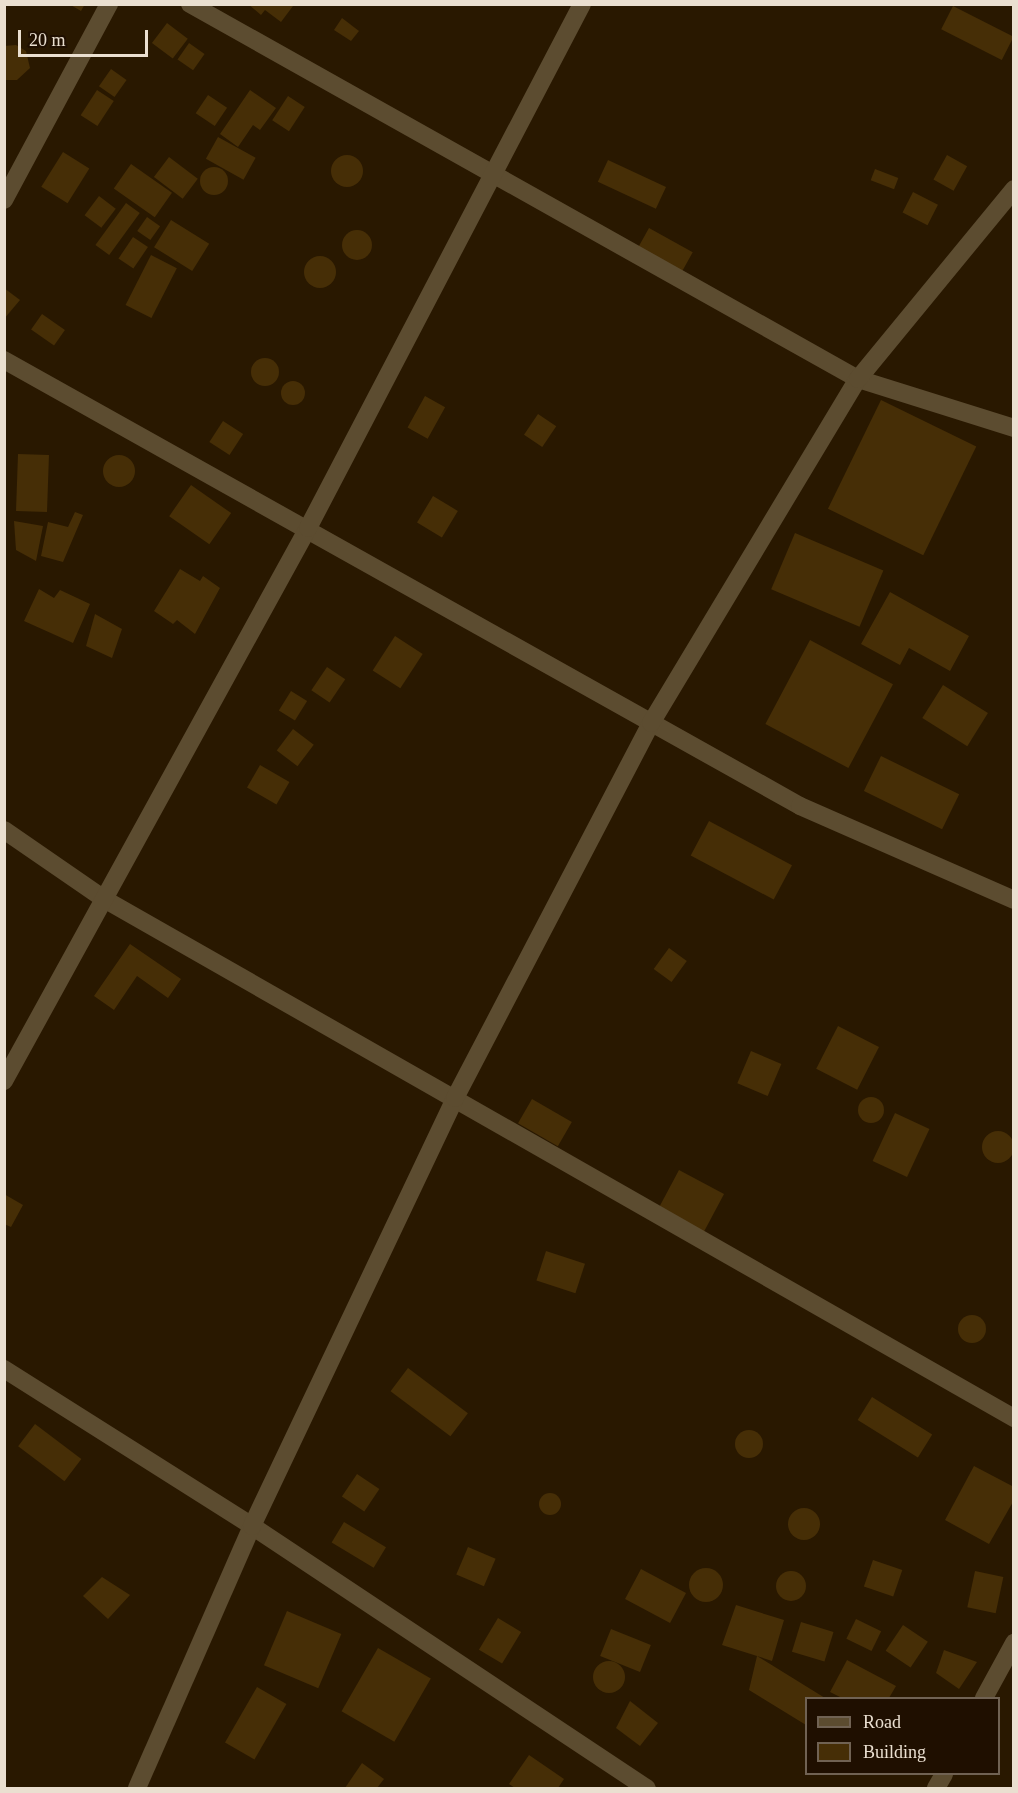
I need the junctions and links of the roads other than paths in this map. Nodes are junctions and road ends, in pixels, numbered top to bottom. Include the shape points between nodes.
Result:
1 (109, 4) edge
2 (190, 4) edge
3 (582, 4) edge
4 (496, 173) junction
5 (1014, 189) edge
6 (4, 200) edge
7 (4, 360) edge
8 (858, 379) junction
9 (1014, 428) edge
10 (308, 528) junction
11 (651, 723) junction
12 (4, 830) edge
13 (104, 899) junction
14 (1014, 900) edge
15 (4, 1081) edge
16 (455, 1098) junction
17 (4, 1369) edge
18 (1014, 1418) edge
19 (252, 1527) junction
20 (1014, 1643) edge
21 (985, 1697) edge
22 (137, 1788) edge
23 (647, 1788) edge

1 - 6 street
2 - 4 street
3 - 4 street
4 - 8 street
4 - 10 street
5 - 8 street
7 - 10 street
8 - 9 street
8 - 11 street
10 - 11 street
10 - 13 street
11 - 14 street via 800,806
11 - 16 street
12 - 13 street
13 - 15 street
13 - 16 street
16 - 18 street
16 - 19 street
17 - 19 street
19 - 22 street
19 - 23 street
20 - 21 street

